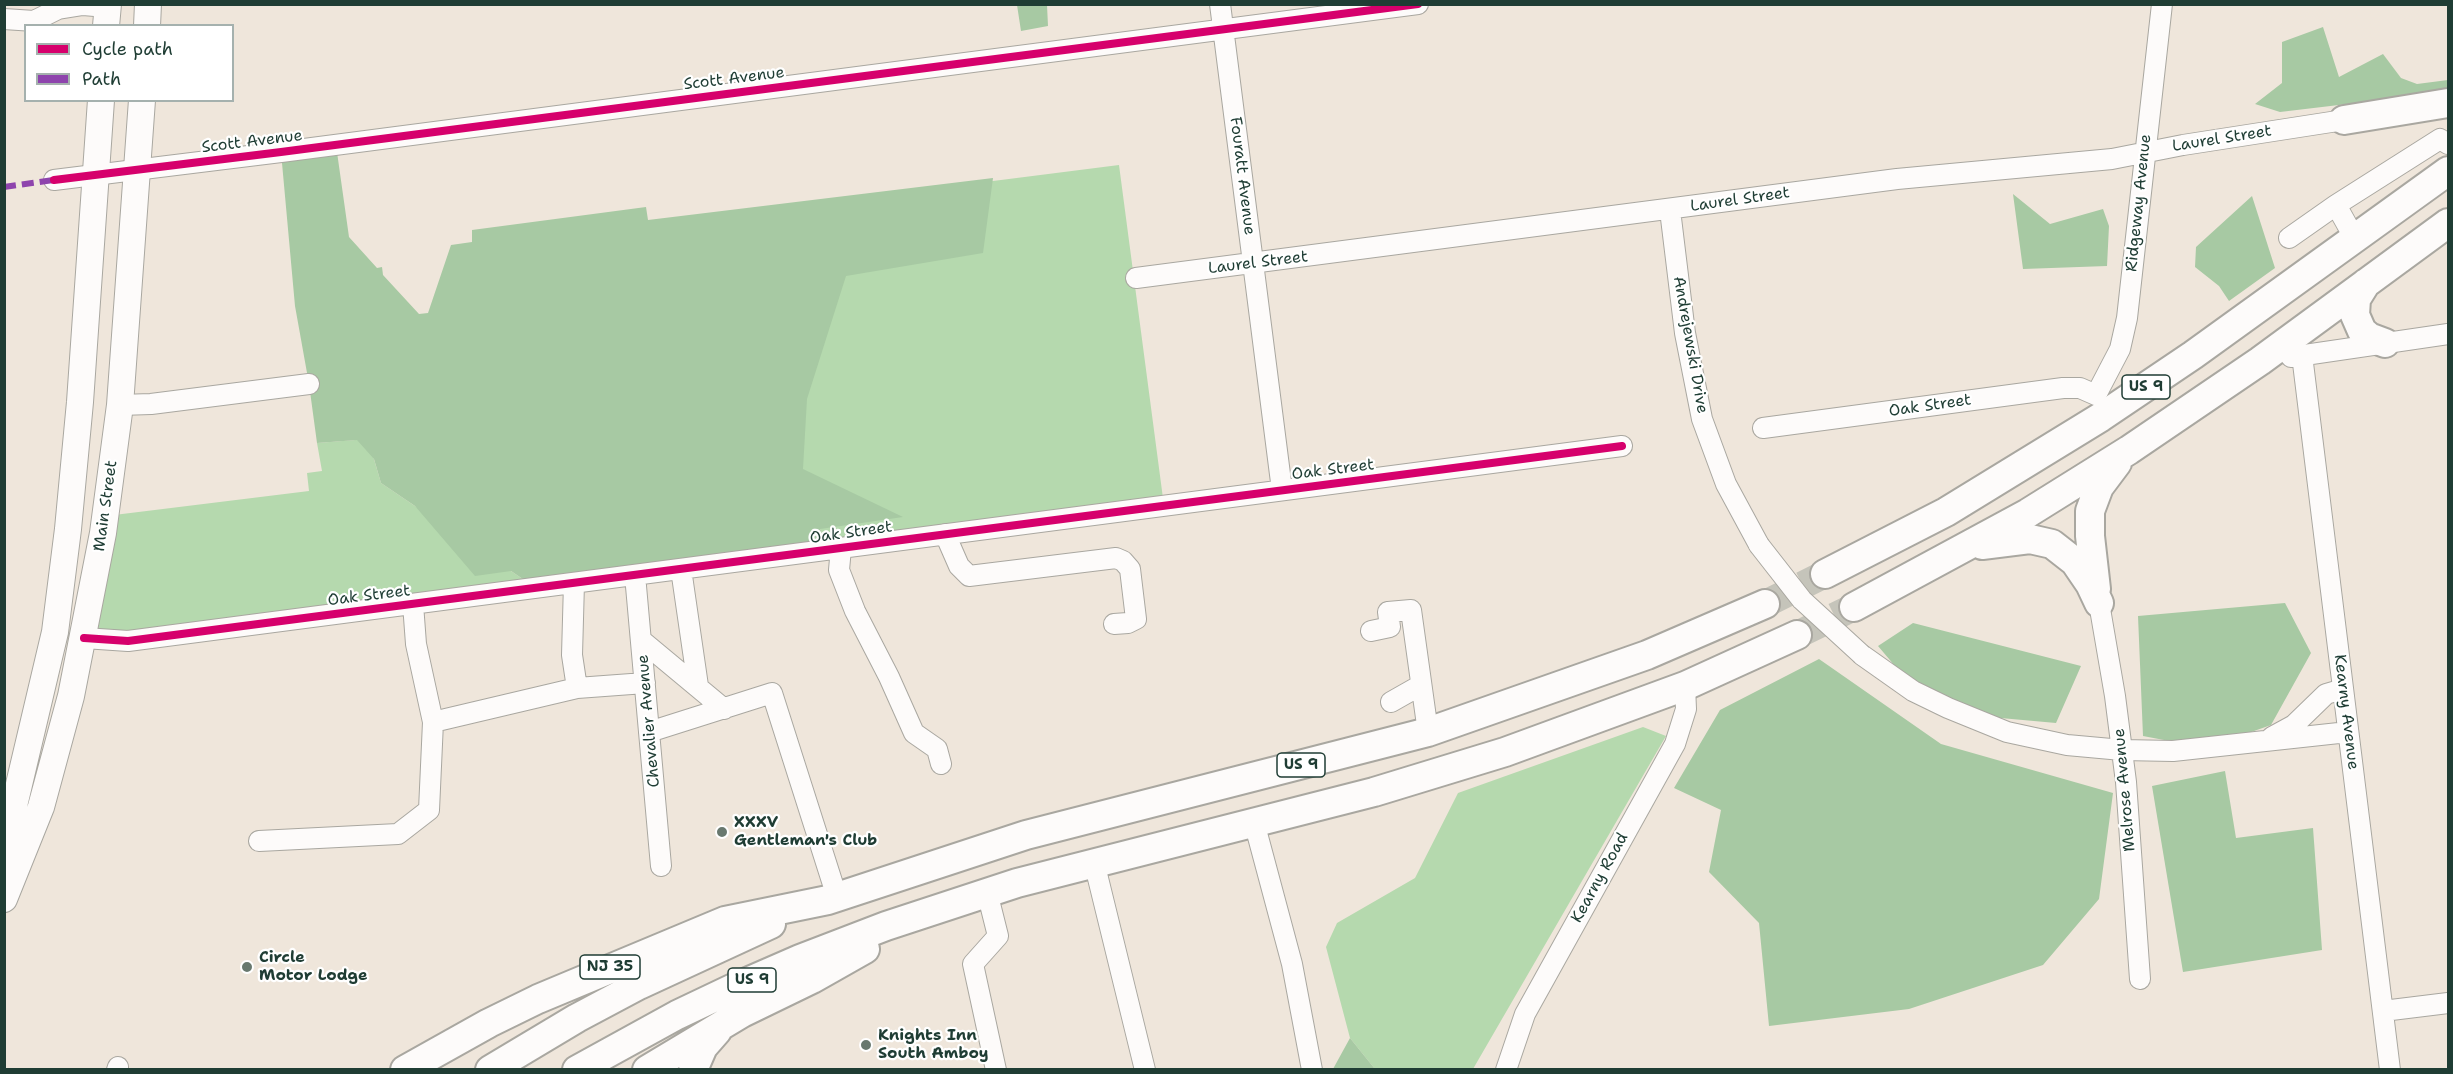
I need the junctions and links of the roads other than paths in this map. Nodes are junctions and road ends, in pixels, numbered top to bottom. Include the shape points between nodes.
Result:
1 (148, 4) edge
2 (1220, 4) edge
3 (1418, 4) edge
4 (2162, 4) edge
5 (107, 12) edge
6 (4, 19) edge
7 (36, 23) edge
8 (147, 24) edge
9 (1223, 29) junction
10 (101, 102) edge
11 (142, 102) edge
12 (2448, 103) edge
13 (2344, 120) joint
14 (2448, 144) edge
15 (2144, 153) junction
16 (137, 171) junction
17 (2448, 171) edge
18 (96, 175) junction
19 (54, 180) dead end
20 (2336, 205) junction
21 (1670, 210) junction
22 (2448, 223) edge
23 (2289, 238) dead end
24 (2355, 239) junction
25 (1253, 263) junction
26 (1136, 278) dead end
27 (2366, 283) junction
28 (2448, 334) edge
29 (2385, 343) junction
30 (2302, 355) junction
31 (2260, 361) junction
32 (309, 384) dead end
33 (2096, 395) junction
34 (80, 402) junction
35 (120, 405) junction
36 (1763, 428) dead end
37 (1622, 446) dead end
38 (2053, 449) junction
39 (2129, 450) junction
40 (1282, 490) junction
41 (945, 534) junction
42 (841, 548) junction
43 (1962, 549) junction
44 (681, 569) junction
45 (1825, 574) tunnel mouth
46 (635, 575) junction
47 (574, 583) junction
48 (2098, 603) junction
49 (413, 604) junction
50 (1765, 604) tunnel mouth
51 (1854, 607) tunnel mouth
52 (1114, 624) dead end
53 (1371, 631) dead end
54 (55, 632) junction
55 (1797, 635) tunnel mouth
56 (84, 638) junction
57 (641, 640) junction
58 (645, 682) junction
59 (1421, 685) junction
60 (698, 686) junction
61 (1685, 686) junction
62 (577, 688) junction
63 (2343, 689) junction
64 (1391, 702) dead end
65 (724, 709) junction
66 (433, 722) junction
67 (650, 732) junction
68 (1428, 732) junction
69 (2348, 732) junction
70 (2259, 741) junction
71 (2122, 750) junction
72 (941, 764) dead end
73 (1254, 822) junction
74 (259, 841) dead end
75 (4, 848) edge
76 (1094, 862) junction
77 (661, 866) dead end
78 (987, 892) junction
79 (832, 898) junction
80 (4, 899) edge
81 (934, 910) junction
82 (2140, 979) dead end
83 (2448, 1003) edge
84 (2384, 1011) junction
85 (724, 1023) junction
86 (405, 1070) edge
87 (490, 1070) edge
88 (577, 1070) edge
89 (647, 1070) edge
90 (693, 1070) edge
91 (996, 1070) edge
92 (1145, 1070) edge
93 (1312, 1070) edge
94 (1506, 1070) edge
95 (2390, 1070) edge

1 - 8 main road
2 - 9 street, Fouratt Avenue
3 - 9 street, Scott Avenue
4 - 15 street, Ridgeway Avenue
5 - 7 street via 83,5 58,9
6 - 7 street
9 - 16 street, Scott Avenue
9 - 25 street, Fouratt Avenue
10 - 18 main road, Main Street
11 - 16 main road, Main Street
12 - 13 highway
13 - 15 street, Laurel Street
14 - 20 street via 2440,139
15 - 21 street, Laurel Street via 1897,179
15 - 33 street, Ridgeway Avenue via 2124,334 2115,363
16 - 18 street, Scott Avenue
16 - 35 main road, Main Street
17 - 24 highway, US 9
18 - 19 street, Scott Avenue
18 - 34 main road, Main Street
20 - 23 street
20 - 24 street
21 - 25 street, Laurel Street
21 - 71 street, Andrejewski Drive, bridge via 1685,333 1702,419 1726,484 1760,545 1802,600 1862,656 1930,700 2007,732 2067,745
22 - 27 highway, US 9
24 - 38 highway, US 9 via 2193,356
25 - 26 street, Laurel Street
25 - 40 street, Fouratt Avenue
27 - 29 highway via 2356,299 2355,315 2362,331
27 - 31 highway, US 9
28 - 29 street
29 - 30 street
30 - 31 street
30 - 63 street, Kearny Avenue
31 - 39 highway, US 9
32 - 35 street
33 - 36 street, Oak Street via 2080,388 2063,388
33 - 38 highway
34 - 35 main road
34 - 54 main road, Main Street
35 - 56 main road, Main Street
37 - 40 street, Oak Street
38 - 45 highway, US 9 via 1946,512
39 - 43 highway, US 9
39 - 48 highway via 2099,487 2090,511
40 - 41 street, Oak Street
41 - 42 street, Oak Street
41 - 52 street via 959,566 969,576 1116,558 1123,561 1130,569 1136,619
42 - 44 street, Oak Street
42 - 72 street via 839,570 855,610 914,733 937,749
43 - 48 highway via 2015,540 2052,544 2075,562
43 - 51 highway, US 9
44 - 46 street, Oak Street
44 - 60 street
46 - 47 street, Oak Street
46 - 57 street, Chevalier Avenue
47 - 49 street, Oak Street
47 - 62 street via 572,655
48 - 71 street, Melrose Avenue
49 - 56 street, Oak Street via 129,642
49 - 66 street via 416,644
50 - 68 highway, US 9 via 1647,655
53 - 59 street via 1390,627 1388,612 1411,610
54 - 56 main road
54 - 75 main road, Main Street
55 - 61 highway, US 9
56 - 80 main road, Main Street via 41,807
57 - 58 street, Chevalier Avenue
57 - 60 street
58 - 62 street
58 - 67 street, Chevalier Avenue
59 - 64 street
59 - 68 street
60 - 65 street
61 - 73 highway, US 9 via 1439,773
61 - 94 street, Kearny Road via 1686,709 1675,744 1525,1014
62 - 66 street
63 - 69 street, Kearny Avenue
63 - 70 street, Andrejewski Drive via 2326,694 2294,725
65 - 67 street
65 - 79 street via 772,693
66 - 74 street via 429,810 398,834
67 - 77 street, Chevalier Avenue
68 - 79 highway, US 9 via 1026,835
69 - 70 street, Andrejewski Drive
69 - 84 street, Kearny Avenue
70 - 71 street, Andrejewski Drive via 2173,751
71 - 82 street, Melrose Avenue
73 - 76 highway, US 9
73 - 93 street via 1292,963
76 - 78 highway, US 9
76 - 92 street
78 - 81 highway, US 9
78 - 91 street via 998,936 973,964
79 - 86 highway, NJ 35 via 725,921 646,952 515,1009
79 - 87 highway, US 9 via 639,985
81 - 85 highway
81 - 88 highway, US 9 via 749,981 676,1015
83 - 84 street
84 - 95 street, Kearny Avenue
85 - 89 highway
85 - 90 highway via 704,1047

